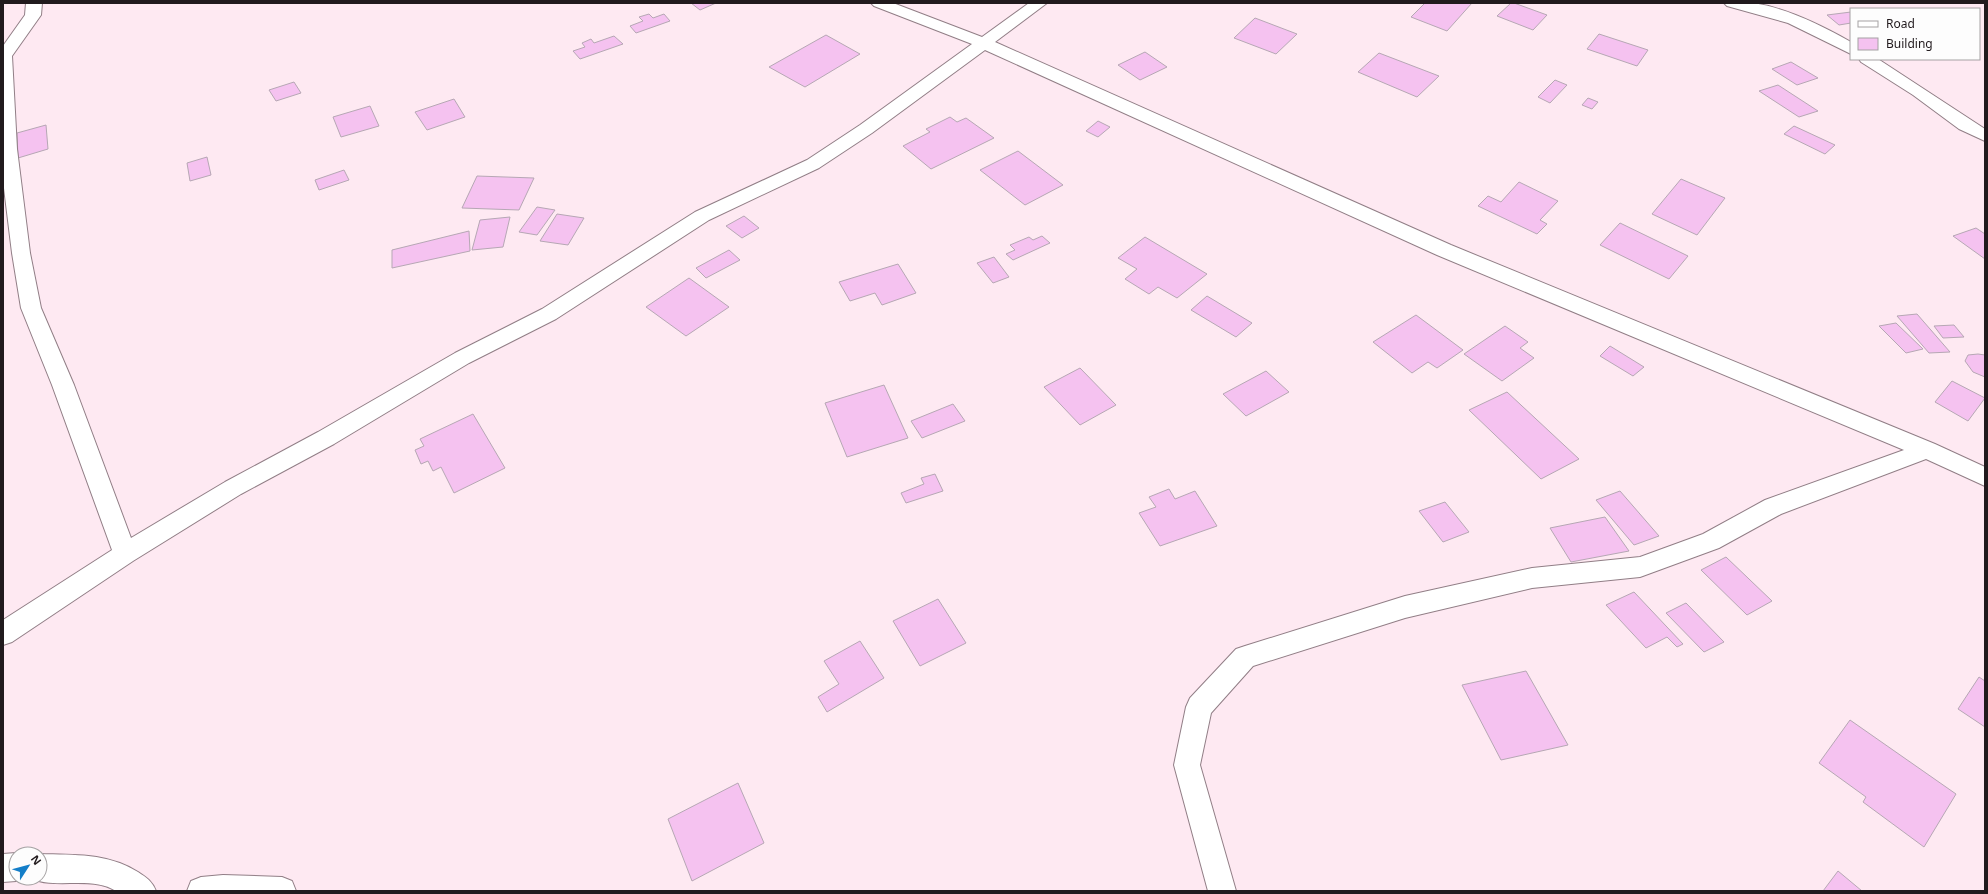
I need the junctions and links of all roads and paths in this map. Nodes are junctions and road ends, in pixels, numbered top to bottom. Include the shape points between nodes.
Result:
1 (34, 3) edge
2 (879, 3) edge
3 (1039, 3) edge
4 (1732, 3) edge
5 (983, 43) junction
6 (1850, 48) edge
7 (4, 56) edge
8 (1869, 60) edge
9 (1985, 136) edge
10 (1927, 450) junction
11 (1985, 477) edge
12 (125, 554) junction
13 (3, 634) edge
14 (48, 868) edge
15 (142, 891) edge
16 (201, 891) edge
17 (282, 891) edge
18 (1222, 891) edge

1 - 7 street via 33,15
2 - 5 street
3 - 5 street
4 - 6 street via 1795,20 1819,30
5 - 10 street via 1444,250
5 - 12 street via 866,129 812,164 702,216 549,314 456,361 326,438 233,488
7 - 12 street via 8,149 21,253 31,308 63,385
8 - 9 street
10 - 11 street
10 - 18 street via 1773,507 1711,541 1640,567 1532,578 1420,604 1245,657 1199,707 1187,765
12 - 13 street
14 - 15 street via 84,869 115,874
16 - 17 street

